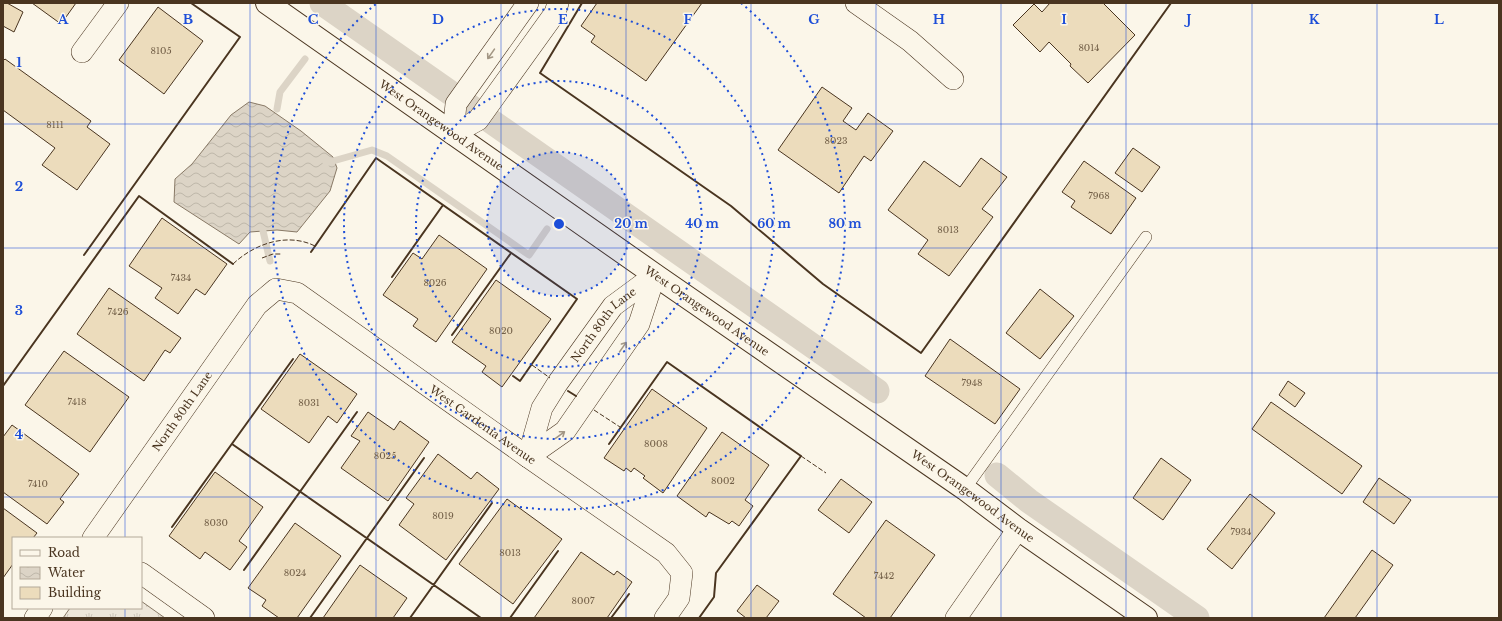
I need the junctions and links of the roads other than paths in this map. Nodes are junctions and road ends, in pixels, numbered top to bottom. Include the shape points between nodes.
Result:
1 (118, 3) edge
2 (267, 3) edge
3 (528, 3) edge
4 (558, 3) edge
5 (856, 3) edge
6 (514, 22) junction
7 (537, 38) junction
8 (82, 52) dead end
9 (953, 79) dead end
10 (453, 134) junction
11 (1146, 237) dead end
12 (655, 275) junction
13 (276, 289) joint
14 (578, 355) junction
15 (604, 374) junction
16 (528, 457) junction
17 (965, 489) junction
18 (1018, 529) junction
19 (94, 537) edge
20 (142, 574) edge
21 (41, 609) edge
22 (35, 618) edge
23 (204, 618) edge
24 (665, 618) edge
25 (956, 618) edge
26 (1146, 618) edge

1 - 8 street
2 - 10 street, West Orangewood Avenue
3 - 6 street
4 - 7 street via 555,13
5 - 9 street via 910,41
6 - 7 street
6 -> 10 street via 461,98
7 - 10 street via 482,113
10 - 12 street, West Orangewood Avenue
11 - 17 lane
12 - 14 street, North 80th Lane via 613,306
15 -> 12 street, North 80th Lane via 639,324
12 - 17 street, West Orangewood Avenue
13 - 16 street, West Gardenia Avenue via 298,293
13 - 19 street, North 80th Lane via 257,305
14 - 15 street
14 - 16 street, North 80th Lane via 542,408
16 -> 15 street, North 80th Lane via 565,431
16 - 24 street, West Gardenia Avenue via 666,553 682,573 679,598
17 - 18 street, West Orangewood Avenue
18 - 25 street
18 - 26 street, West Orangewood Avenue
20 - 23 street
21 - 22 street

